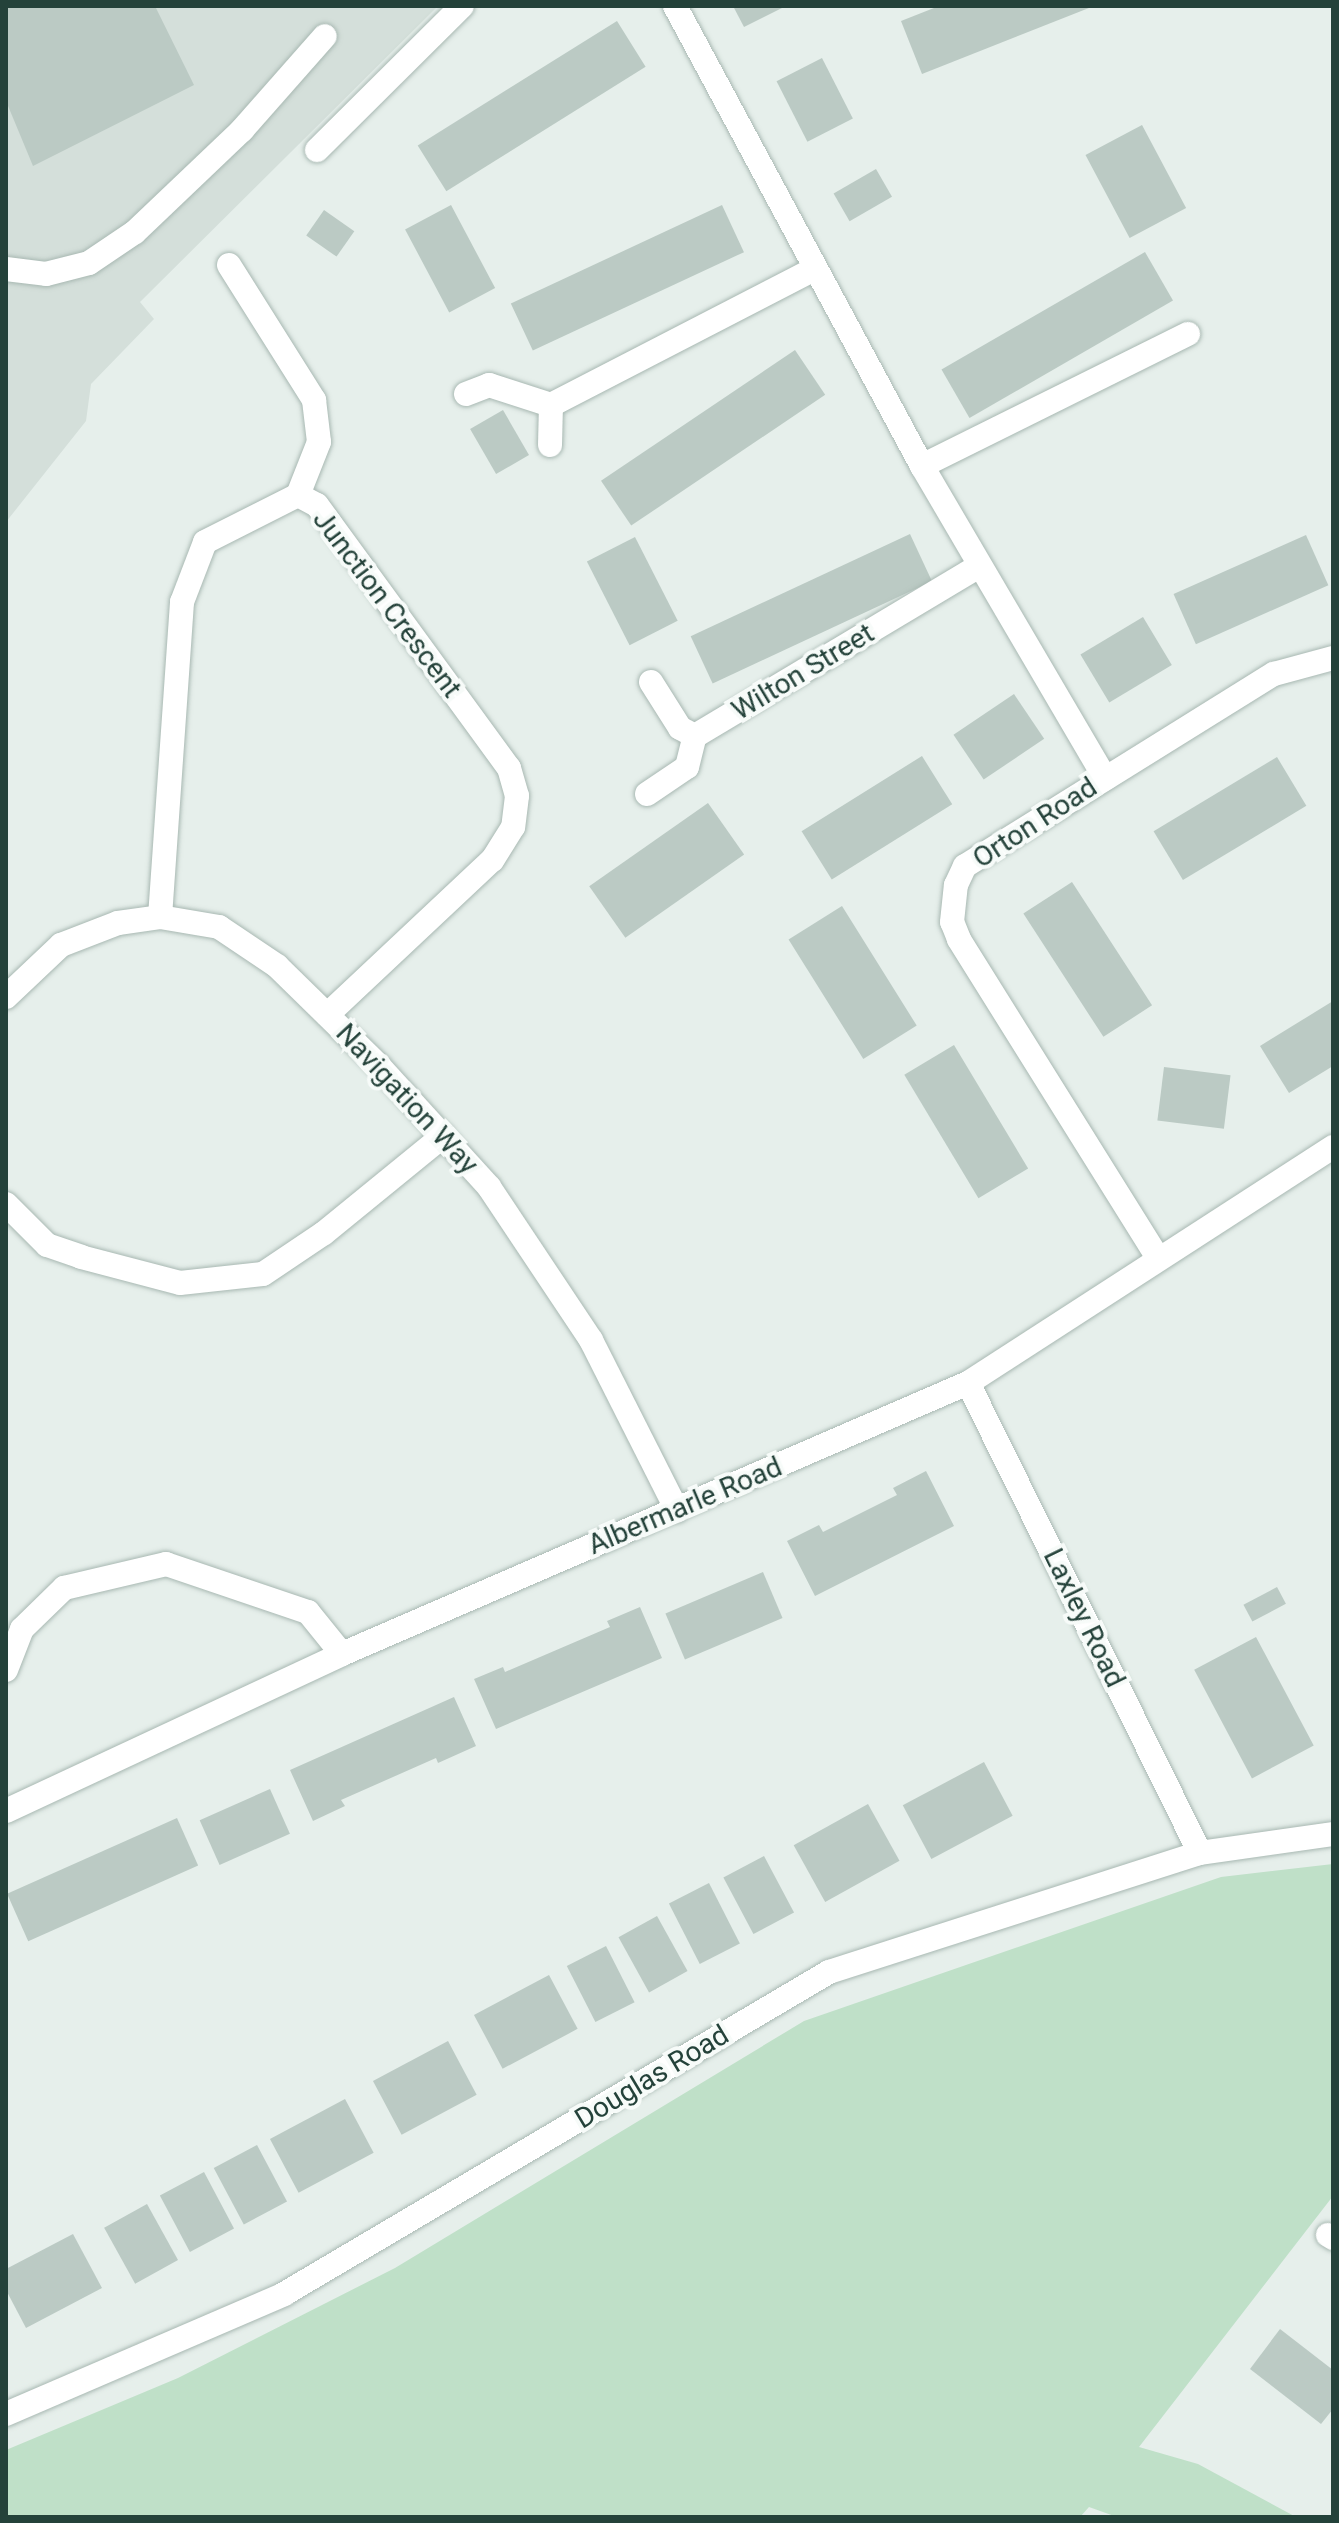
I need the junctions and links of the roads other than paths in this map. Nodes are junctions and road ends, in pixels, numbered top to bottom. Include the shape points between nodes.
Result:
1 (462, 6) edge
2 (675, 6) edge
3 (325, 36) dead end
4 (317, 150) dead end
5 (229, 265) dead end
6 (6, 269) edge
7 (813, 270) junction
8 (1188, 334) dead end
9 (466, 394) dead end
10 (551, 405) junction
11 (550, 445) dead end
12 (922, 466) junction
13 (298, 495) junction
14 (979, 566) junction
15 (1333, 658) edge
16 (651, 682) dead end
17 (695, 736) junction
18 (1105, 778) junction
19 (647, 794) dead end
20 (160, 917) junction
21 (6, 997) edge
22 (327, 1015) junction
23 (443, 1136) junction
24 (1333, 1147) edge
25 (6, 1204) edge
26 (1158, 1258) junction
27 (968, 1383) junction
28 (677, 1510) junction
29 (342, 1654) junction
30 (6, 1670) edge
31 (6, 1811) edge
32 (1333, 1834) edge
33 (1200, 1853) junction
34 (6, 2414) edge

1 - 4 street
2 - 7 street
3 - 6 street via 242,130 135,232 89,263 46,274
5 - 13 street via 314,400 319,442
7 - 10 street
7 - 12 street
8 - 12 street
9 - 10 street via 489,385
10 - 11 street
12 - 14 street
13 - 20 street, Junction Crescent via 205,542 182,602
13 - 22 street, Junction Crescent via 317,505 500,755 517,796 513,827 492,860
14 - 17 street, Wilton Street
14 - 18 street
15 - 18 street, Orton Road via 1274,674
16 - 17 street via 680,728
17 - 19 street via 687,767
18 - 26 street, Orton Road via 965,866 956,885 952,922
20 - 21 street, Navigation Way via 118,923 61,945
20 - 22 street, Navigation Way via 219,927 277,966
22 - 23 street, Navigation Way
23 - 25 street via 324,1233 263,1274 180,1283 81,1257 47,1245
23 - 28 street, Navigation Way via 489,1187 591,1340
24 - 26 street, Albermarle Road
26 - 27 street, Albermarle Road
27 - 28 street, Albermarle Road
27 - 33 street, Laxley Road
28 - 29 street, Albermarle Road
29 - 30 street via 308,1612 166,1564 64,1588 22,1629
29 - 31 street, Albermarle Road
32 - 33 street, Douglas Road
33 - 34 street, Douglas Road via 829,1972 284,2294

